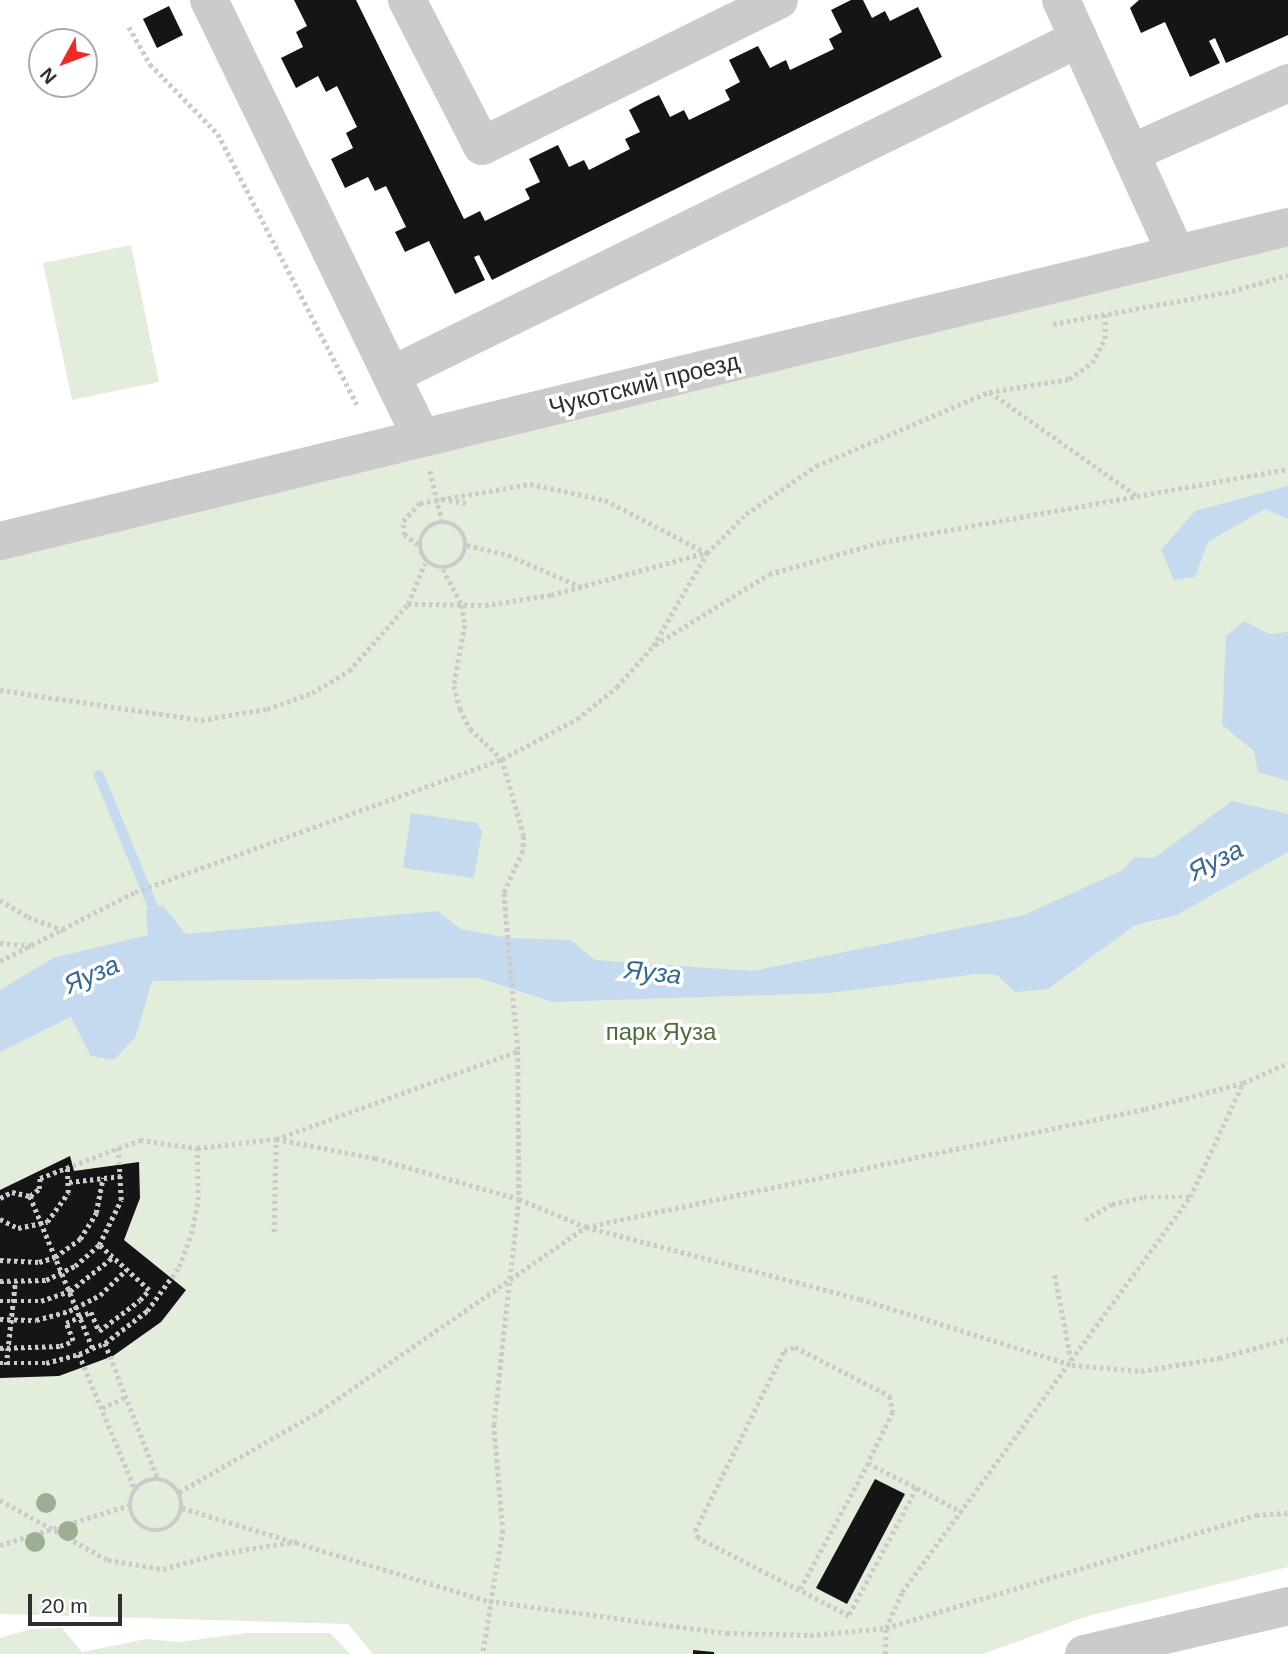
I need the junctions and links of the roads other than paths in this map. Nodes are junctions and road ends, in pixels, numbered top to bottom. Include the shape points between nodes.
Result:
1 (209, 0) edge
2 (407, 0) edge
3 (779, 0) edge
4 (1061, 0) edge
5 (1079, 39) junction
6 (1288, 83) edge
7 (1131, 153) junction
8 (1288, 227) edge
9 (1176, 254) junction
10 (392, 375) junction
11 (421, 437) junction
12 (0, 541) edge
13 (1288, 1606) edge
14 (1084, 1654) edge

1 - 10 street
2 - 3 street via 482,146
4 - 5 street
5 - 7 street
5 - 10 street
6 - 7 street
7 - 9 street
8 - 9 street, Чукотский проезд
9 - 11 street, Чукотский проезд
10 - 11 street
11 - 12 street, Чукотский проезд
13 - 14 street

